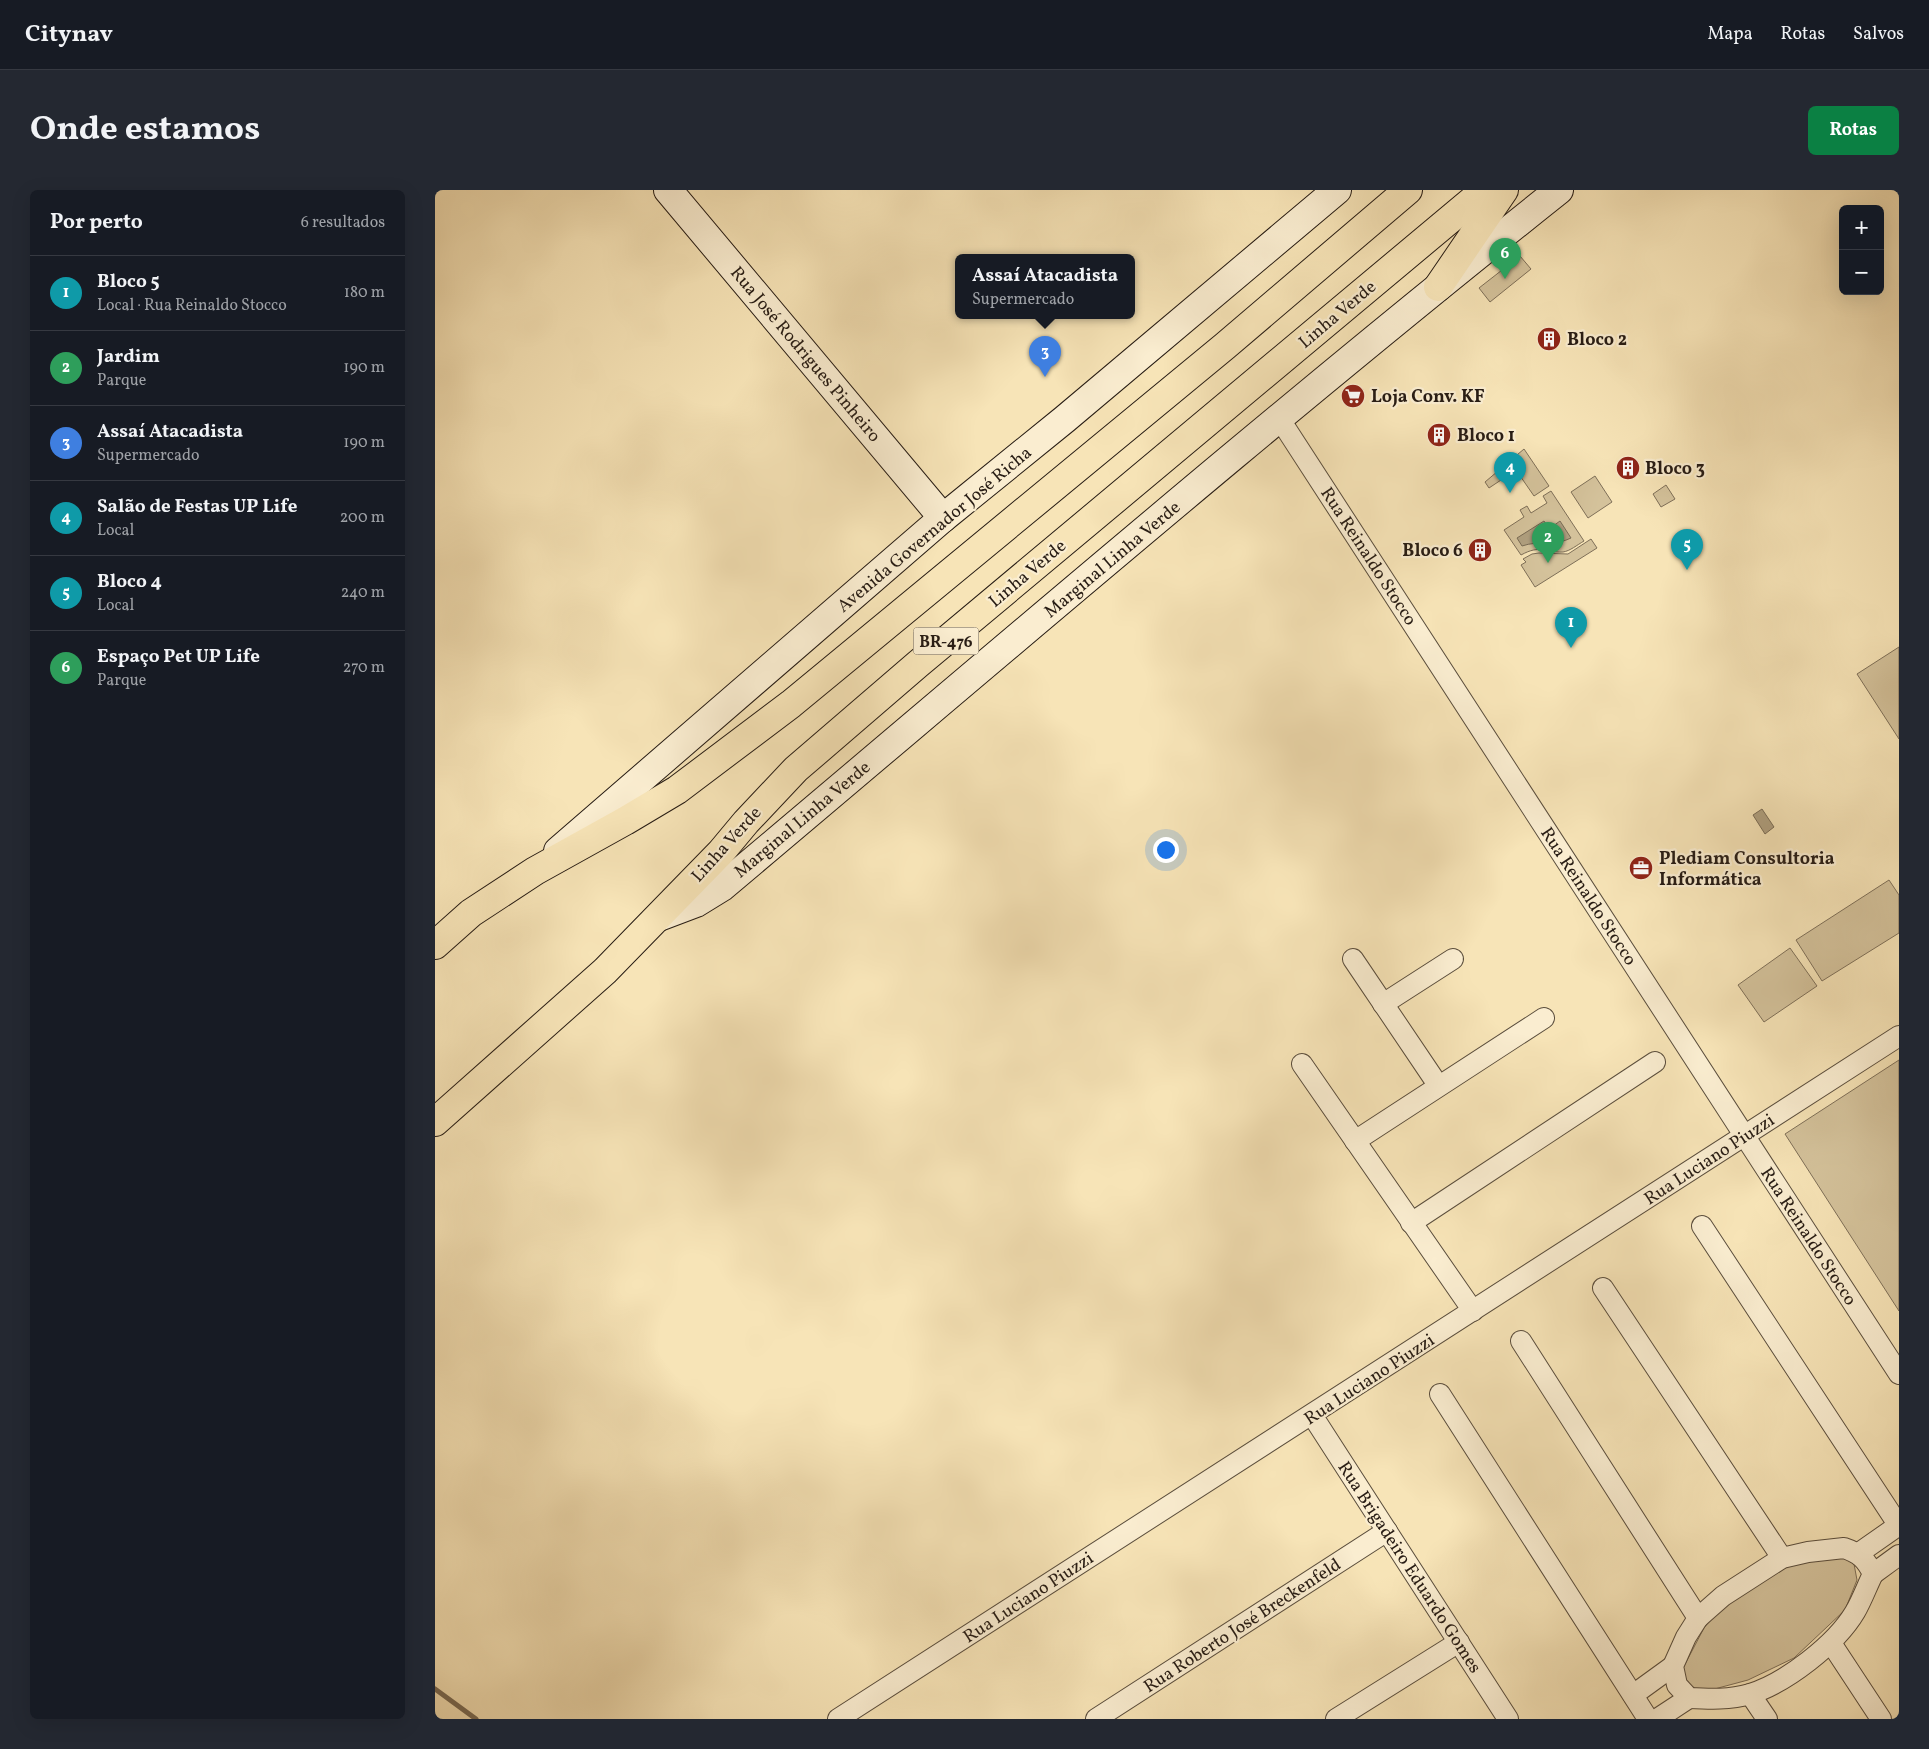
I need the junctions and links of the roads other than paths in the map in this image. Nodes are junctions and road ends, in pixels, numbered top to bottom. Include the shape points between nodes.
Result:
1 (668, 190) edge
2 (1337, 190) edge
3 (1408, 190) edge
4 (1485, 190) edge
5 (1504, 190) edge
6 (1559, 190) edge
7 (1438, 287) junction
8 (1279, 418) junction
9 (943, 518) junction
10 (535, 871) junction
11 (659, 917) junction
12 (435, 945) edge
13 (1353, 959) dead end
14 (1453, 959) dead end
15 (1383, 1004) junction
16 (1545, 1018) dead end
17 (1899, 1036) edge
18 (1655, 1062) dead end
19 (1302, 1064) dead end
20 (1439, 1085) junction
21 (435, 1122) edge
22 (1745, 1136) junction
23 (1355, 1141) junction
24 (1411, 1223) junction
25 (1702, 1226) dead end
26 (1603, 1288) dead end
27 (1473, 1311) junction
28 (1521, 1341) dead end
29 (1899, 1374) edge
30 (1440, 1394) dead end
31 (1312, 1415) junction
32 (1899, 1525) edge
33 (1387, 1531) junction
34 (1859, 1553) junction
35 (1899, 1556) edge
36 (1782, 1558) junction
37 (1873, 1574) junction
38 (1697, 1618) junction
39 (1459, 1642) junction
40 (1831, 1643) junction
41 (1673, 1666) junction
42 (1750, 1694) junction
43 (1633, 1695) junction
44 (1689, 1698) junction
45 (838, 1719) edge
46 (1096, 1719) edge
47 (1336, 1719) edge
48 (1508, 1719) edge
49 (1649, 1719) edge
50 (1657, 1719) edge
51 (1767, 1719) edge
52 (1881, 1719) edge

1 - 9 main road, Rua José Rodrigues Pinheiro
2 - 9 main road, Avenida Governador José Richa
3 - 10 highway, BR-476 via 1225,346 791,704 677,790
4 - 11 highway, Linha Verde / BR-476 via 796,768
5 - 7 highway
6 - 7 main road, Marginal Linha Verde
7 - 8 main road, Marginal Linha Verde
8 - 11 main road, Marginal Linha Verde via 722,886 696,903
8 - 22 street, Rua Reinaldo Stocco
9 - 10 main road, Avenida Governador José Richa
10 - 12 highway, BR-476 via 471,913
11 - 21 highway, Linha Verde / BR-476 via 605,971
13 - 15 street
14 - 15 street
15 - 20 street
16 - 20 street
17 - 22 street, Rua Luciano Piuzzi
18 - 24 street
19 - 23 street
20 - 23 street
22 - 27 street, Rua Luciano Piuzzi
22 - 29 street, Rua Reinaldo Stocco
23 - 24 street
24 - 27 street
25 - 32 street
26 - 36 street
27 - 31 street, Rua Luciano Piuzzi
28 - 38 street
30 - 43 street
31 - 33 street, Rua Brigadeiro Eduardo Gomes
31 - 45 street, Rua Luciano Piuzzi
32 - 34 street
33 - 39 street, Rua Brigadeiro Eduardo Gomes
33 - 46 street, Rua Roberto José Breckenfeld
34 - 36 street via 1844,1548
34 - 37 street
35 - 37 street
36 - 38 street via 1723,1596
37 - 40 street via 1855,1612
38 - 41 street
39 - 47 street
39 - 48 street, Rua Brigadeiro Eduardo Gomes
40 - 42 street via 1781,1680
40 - 52 street
41 - 43 street
41 - 44 street via 1677,1684
42 - 44 street via 1715,1700
42 - 51 street
43 - 49 street
44 - 50 street

